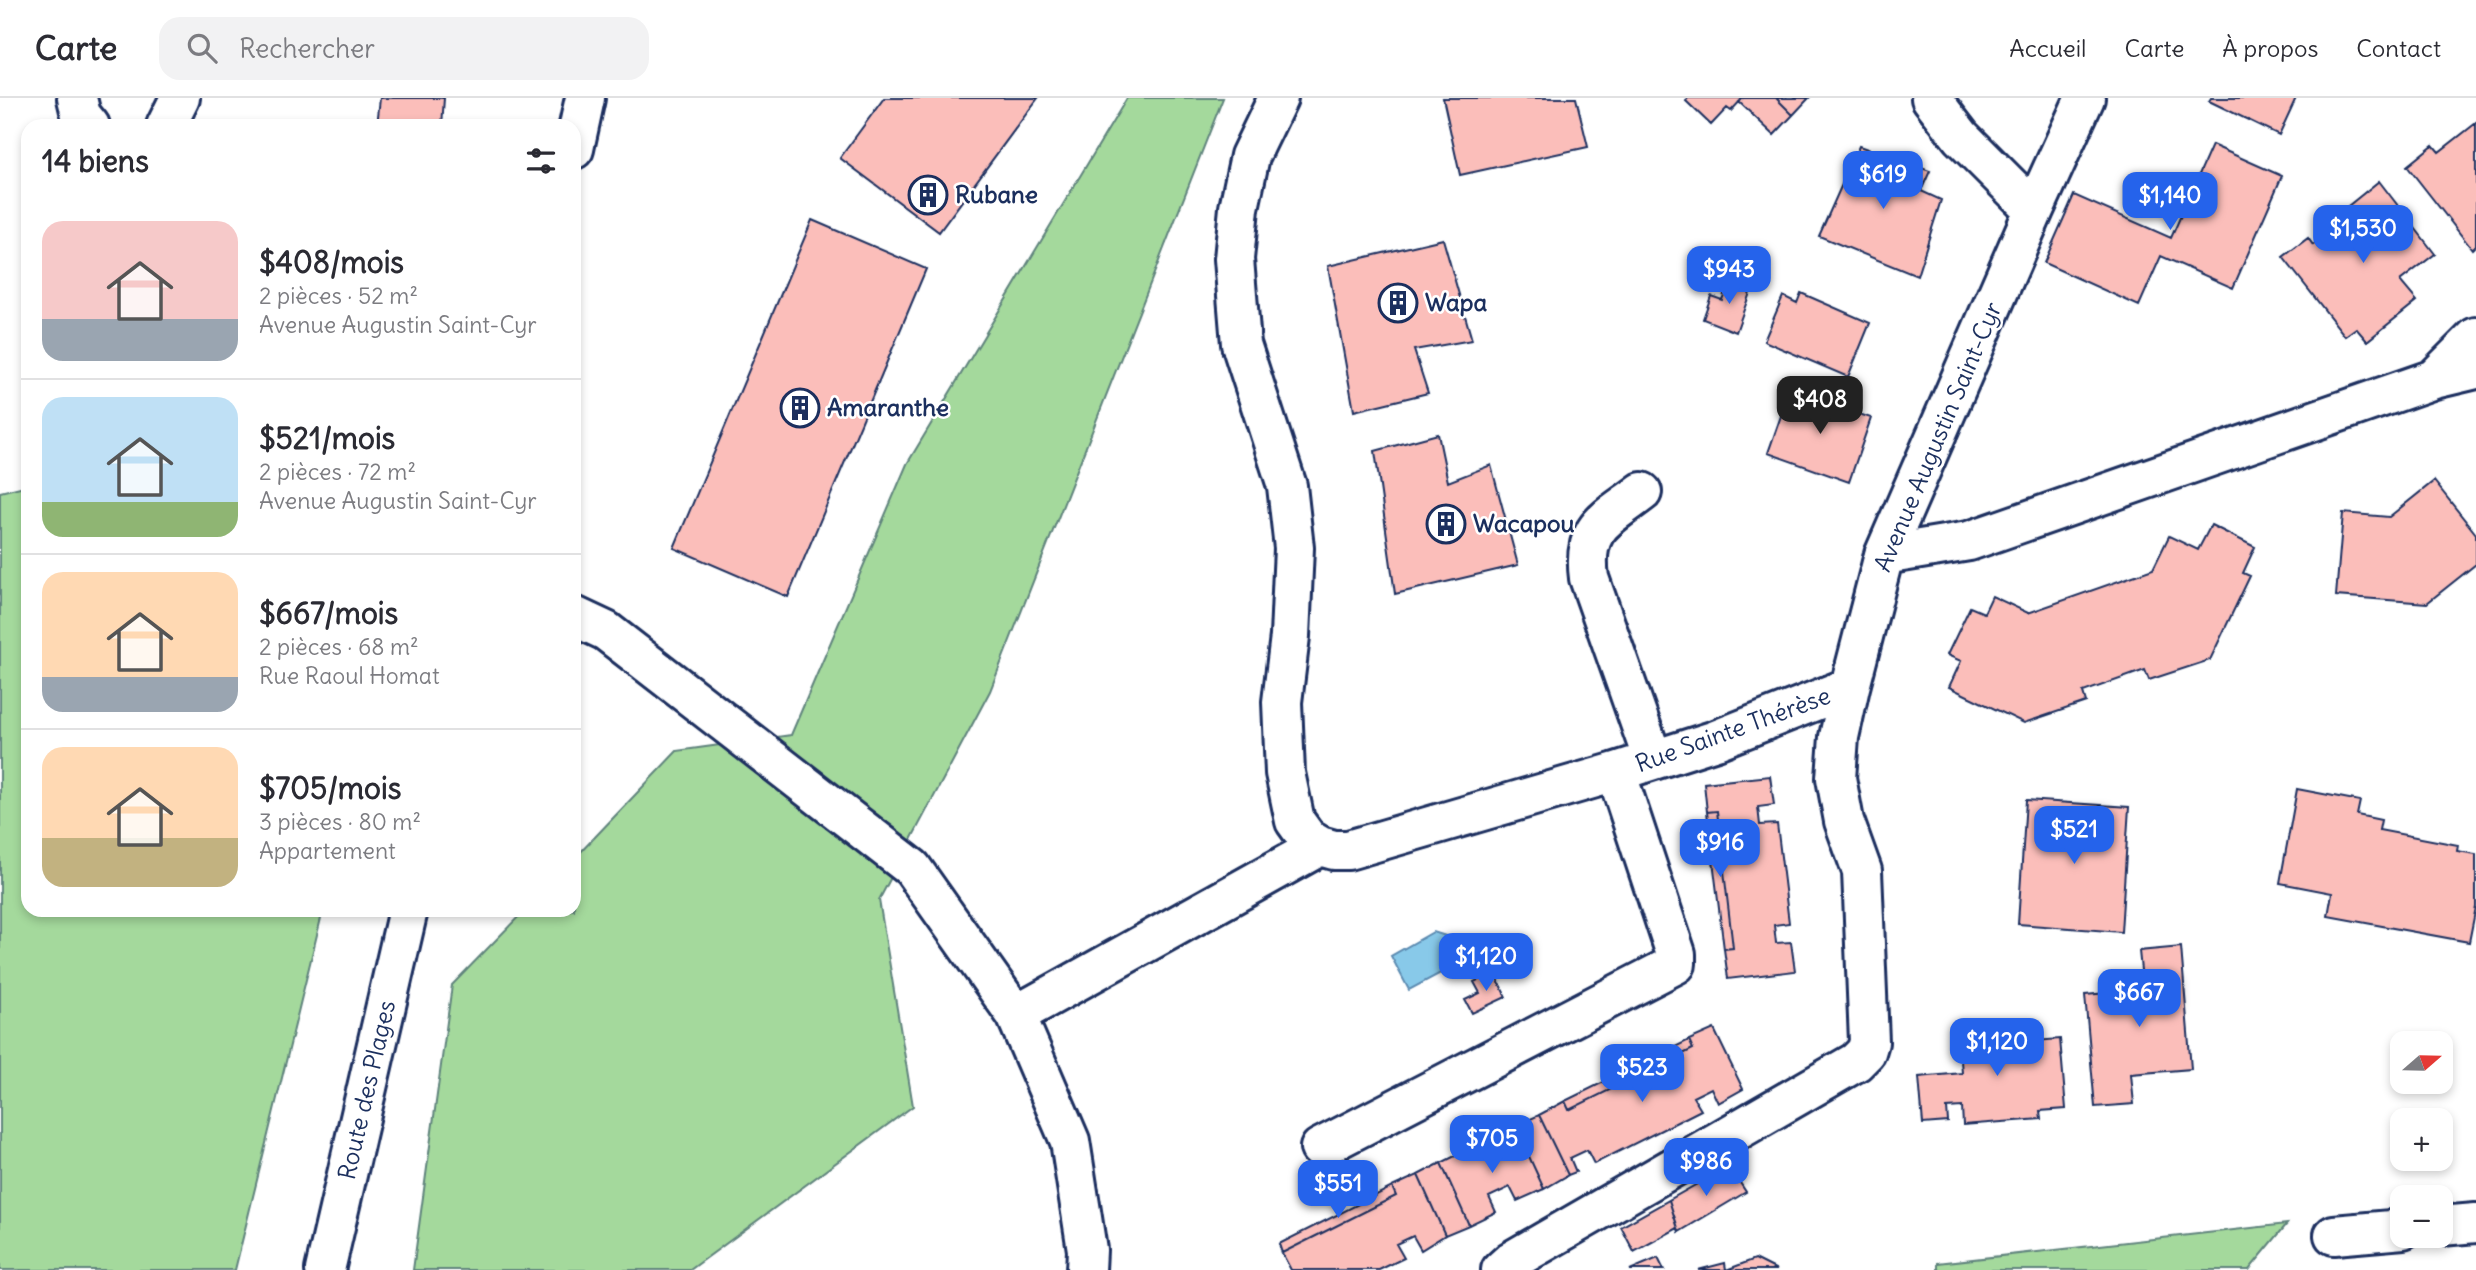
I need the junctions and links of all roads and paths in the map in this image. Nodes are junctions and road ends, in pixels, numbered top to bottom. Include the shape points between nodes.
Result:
1 (77, 98) edge
2 (180, 98) edge
3 (585, 98) edge
4 (1278, 98) edge
5 (1931, 98) edge
6 (2085, 98) edge
7 (84, 119) edge
8 (170, 119) edge
9 (580, 119) edge
10 (2034, 209) junction
11 (2476, 337) edge
12 (2476, 369) edge
13 (2434, 379) junction
14 (1642, 492) dead end
15 (1884, 555) junction
16 (581, 619) edge
17 (1850, 687) junction
18 (1653, 760) junction
19 (1616, 772) junction
20 (1320, 846) junction
21 (406, 917) edge
22 (1016, 1015) junction
23 (1320, 1148) dead end
24 (2476, 1223) edge
25 (2453, 1225) edge
26 (2390, 1230) edge
27 (2334, 1235) dead end
28 (325, 1270) edge
29 (1086, 1270) edge
30 (1501, 1270) edge

1 - 7 street
2 - 8 street
3 - 9 street
4 - 20 street via 1250,156 1234,259 1241,344 1287,486 1294,548 1282,702 1285,773 1295,821 1308,839
5 - 10 street via 1961,136
6 - 10 street, Avenue Augustin Saint-Cyr
10 - 15 street, Avenue Augustin Saint-Cyr
11 - 13 street
12 - 13 street
13 - 15 street via 1969,541
14 - 18 street via 1595,529 1587,558 1589,578
15 - 17 street, Avenue Augustin Saint-Cyr
16 - 22 street via 606,631 912,868
17 - 18 street, Rue Sainte Thérèse
17 - 30 street, Avenue Augustin Saint-Cyr via 1836,778 1844,821 1863,870 1866,1052 1857,1062
18 - 19 street, Rue Sainte Thérèse
19 - 20 street, Rue Sainte Thérèse via 1348,850
19 - 23 street via 1676,964
20 - 22 street
21 - 28 street, Route des Plages
22 - 29 street via 1070,1141
24 - 25 street
26 - 27 street

